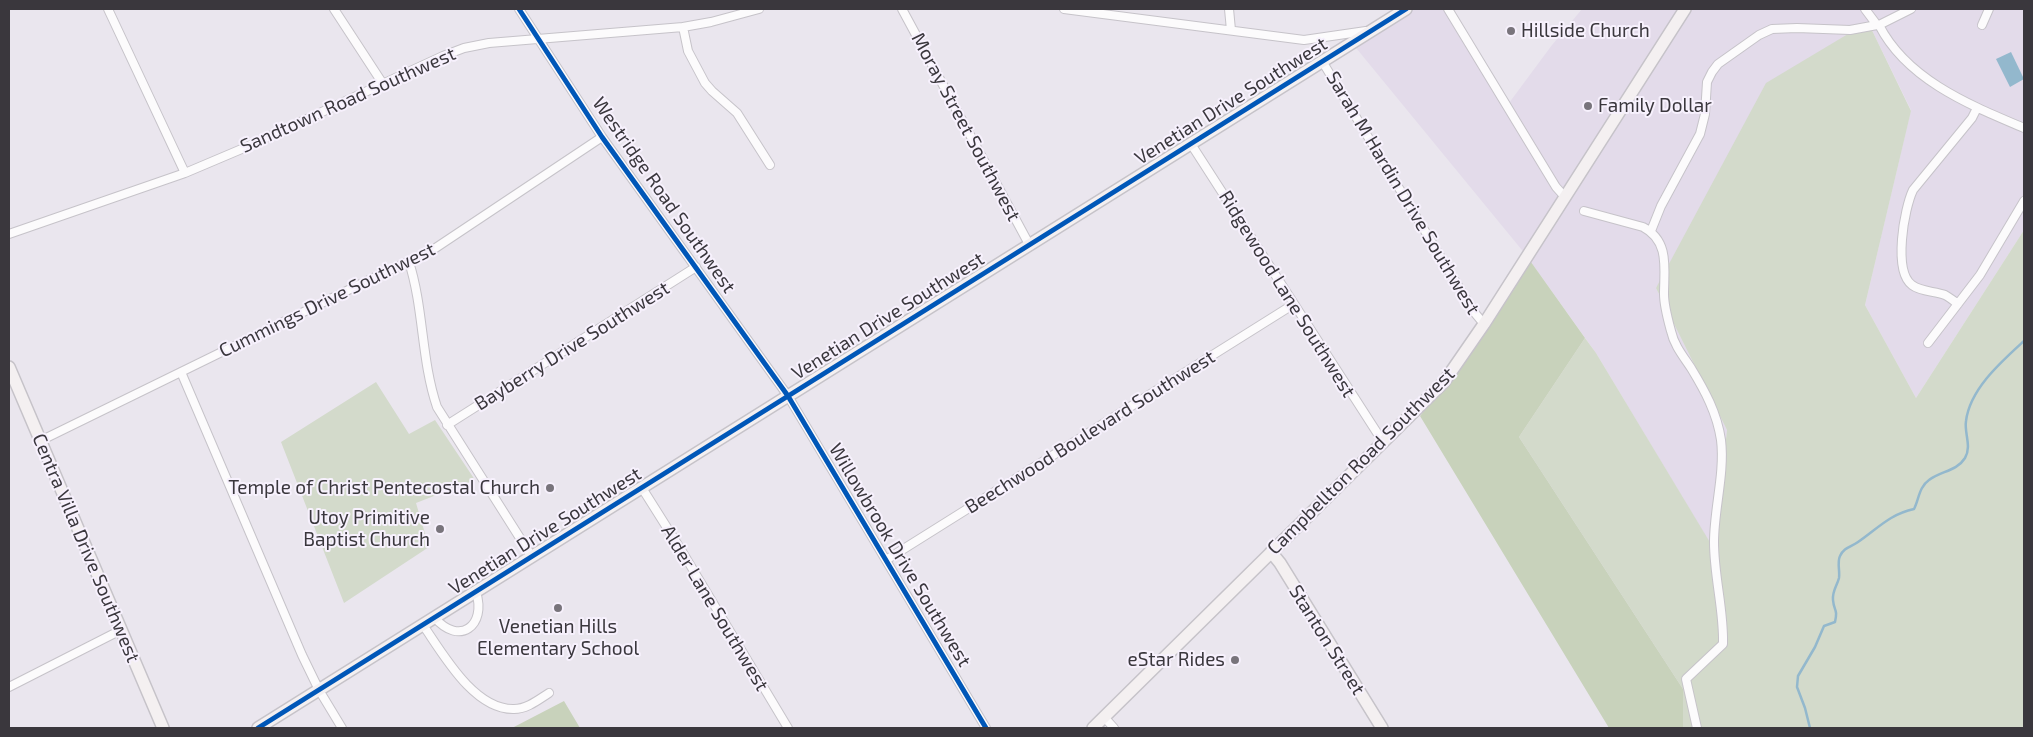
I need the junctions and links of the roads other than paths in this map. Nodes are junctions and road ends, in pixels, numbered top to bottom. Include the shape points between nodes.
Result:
1 (108, 9) edge
2 (334, 9) edge
3 (519, 9) edge
4 (759, 9) edge
5 (902, 9) edge
6 (1064, 9) edge
7 (1229, 9) edge
8 (1406, 9) edge
9 (1448, 9) edge
10 (1685, 9) edge
11 (1865, 9) edge
12 (1911, 9) edge
13 (1989, 9) edge
14 (1111, 12) edge
15 (1982, 25) dead end
16 (683, 27) junction
17 (1373, 29) junction
18 (1231, 30) junction
19 (538, 39) junction
20 (1322, 61) junction
21 (383, 84) junction
22 (1977, 108) junction
23 (2024, 128) edge
24 (602, 137) junction
25 (1192, 144) junction
26 (770, 165) dead end
27 (185, 173) junction
28 (1565, 197) junction
29 (2024, 201) edge
30 (1584, 211) dead end
31 (1651, 231) junction
32 (9, 234) edge
33 (1030, 246) junction
34 (409, 262) junction
35 (696, 267) junction
36 (1294, 304) junction
37 (1958, 304) junction
38 (1484, 324) junction
39 (1928, 343) dead end
40 (9, 368) edge
41 (181, 372) junction
42 (788, 396) junction
43 (447, 425) junction
44 (40, 441) junction
45 (1383, 442) junction
46 (642, 488) junction
47 (1271, 552) junction
48 (532, 557) junction
49 (886, 560) junction
50 (476, 592) junction
51 (435, 618) junction
52 (423, 625) junction
53 (121, 630) junction
54 (9, 687) edge
55 (319, 690) junction
56 (549, 693) dead end
57 (1104, 717) junction
58 (163, 728) edge
59 (258, 728) edge
60 (342, 728) edge
61 (788, 728) edge
62 (986, 728) edge
63 (1093, 728) edge
64 (1114, 728) edge
65 (1382, 728) edge
66 (1697, 728) edge

1 - 27 street
2 - 21 street
3 - 19 street, Westridge Road Southwest
4 - 16 street, Sandtown Road Southwest
5 - 33 street, Moray Street Southwest
6 - 14 street
7 - 18 street
8 - 17 street, Venetian Drive Southwest
9 - 28 street
10 - 28 street, Campbellton Road Southwest
11 - 31 street via 1877,25 1850,30 1772,29 1718,64 1708,82 1700,134
12 - 22 street via 1878,25 1884,35 1919,72 1946,92
13 - 15 street
14 - 18 street
16 - 19 street, Sandtown Road Southwest
16 - 26 street via 688,51 705,83 737,113
17 - 18 street via 1304,40
17 - 20 street, Venetian Drive Southwest
19 - 21 street, Sandtown Road Southwest via 464,48
19 - 24 street, Westridge Road Southwest
20 - 25 street, Venetian Drive Southwest
20 - 38 street, Sarah M Hardin Drive Southwest
21 - 27 street, Sandtown Road Southwest
22 - 23 street
22 - 37 street via 1913,190 1905,214 1902,266 1905,278 1915,288 1945,295
24 - 34 street, Cummings Drive Southwest
24 - 35 street, Westridge Road Southwest
25 - 33 street, Venetian Drive Southwest
25 - 36 street, Ridgewood Lane Southwest
27 - 32 street, Sandtown Road Southwest
28 - 38 street, Campbellton Road Southwest
29 - 37 street via 1980,275
30 - 31 street
31 - 66 street via 1664,251 1664,297 1671,333 1704,389 1718,422 1721,442 1714,543 1723,644 1686,679
33 - 42 street, Venetian Drive Southwest
34 - 41 street, Cummings Drive Southwest
34 - 43 street via 416,283 430,388
35 - 42 street, Westridge Road Southwest
35 - 43 street, Bayberry Drive Southwest
36 - 45 street, Ridgewood Lane Southwest
36 - 49 street, Beechwood Boulevard Southwest
37 - 39 street
38 - 45 street, Campbellton Road Southwest via 1444,382
40 - 44 street, Centra Villa Drive Southwest
41 - 44 street, Cummings Drive Southwest
41 - 55 street
42 - 46 street, Venetian Drive Southwest
42 - 49 street, Willowbrook Drive Southwest
43 - 48 street
44 - 53 street, Centra Villa Drive Southwest
45 - 47 street, Campbellton Road Southwest
46 - 48 street, Venetian Drive Southwest
46 - 61 street, Alder Lane Southwest
47 - 57 street, Campbellton Road Southwest
47 - 65 street, Stanton Street
48 - 50 street, Venetian Drive Southwest
49 - 62 street, Willowbrook Drive Southwest
50 - 51 street, Venetian Drive Southwest
50 - 51 street via 479,615 465,631 448,629
51 - 52 street, Venetian Drive Southwest
52 - 55 street, Venetian Drive Southwest
52 - 56 street via 469,687 484,700 515,709
53 - 54 street
53 - 58 street, Centra Villa Drive Southwest
55 - 59 street, Venetian Drive Southwest
55 - 60 street
57 - 63 street, Campbellton Road Southwest
57 - 64 street

